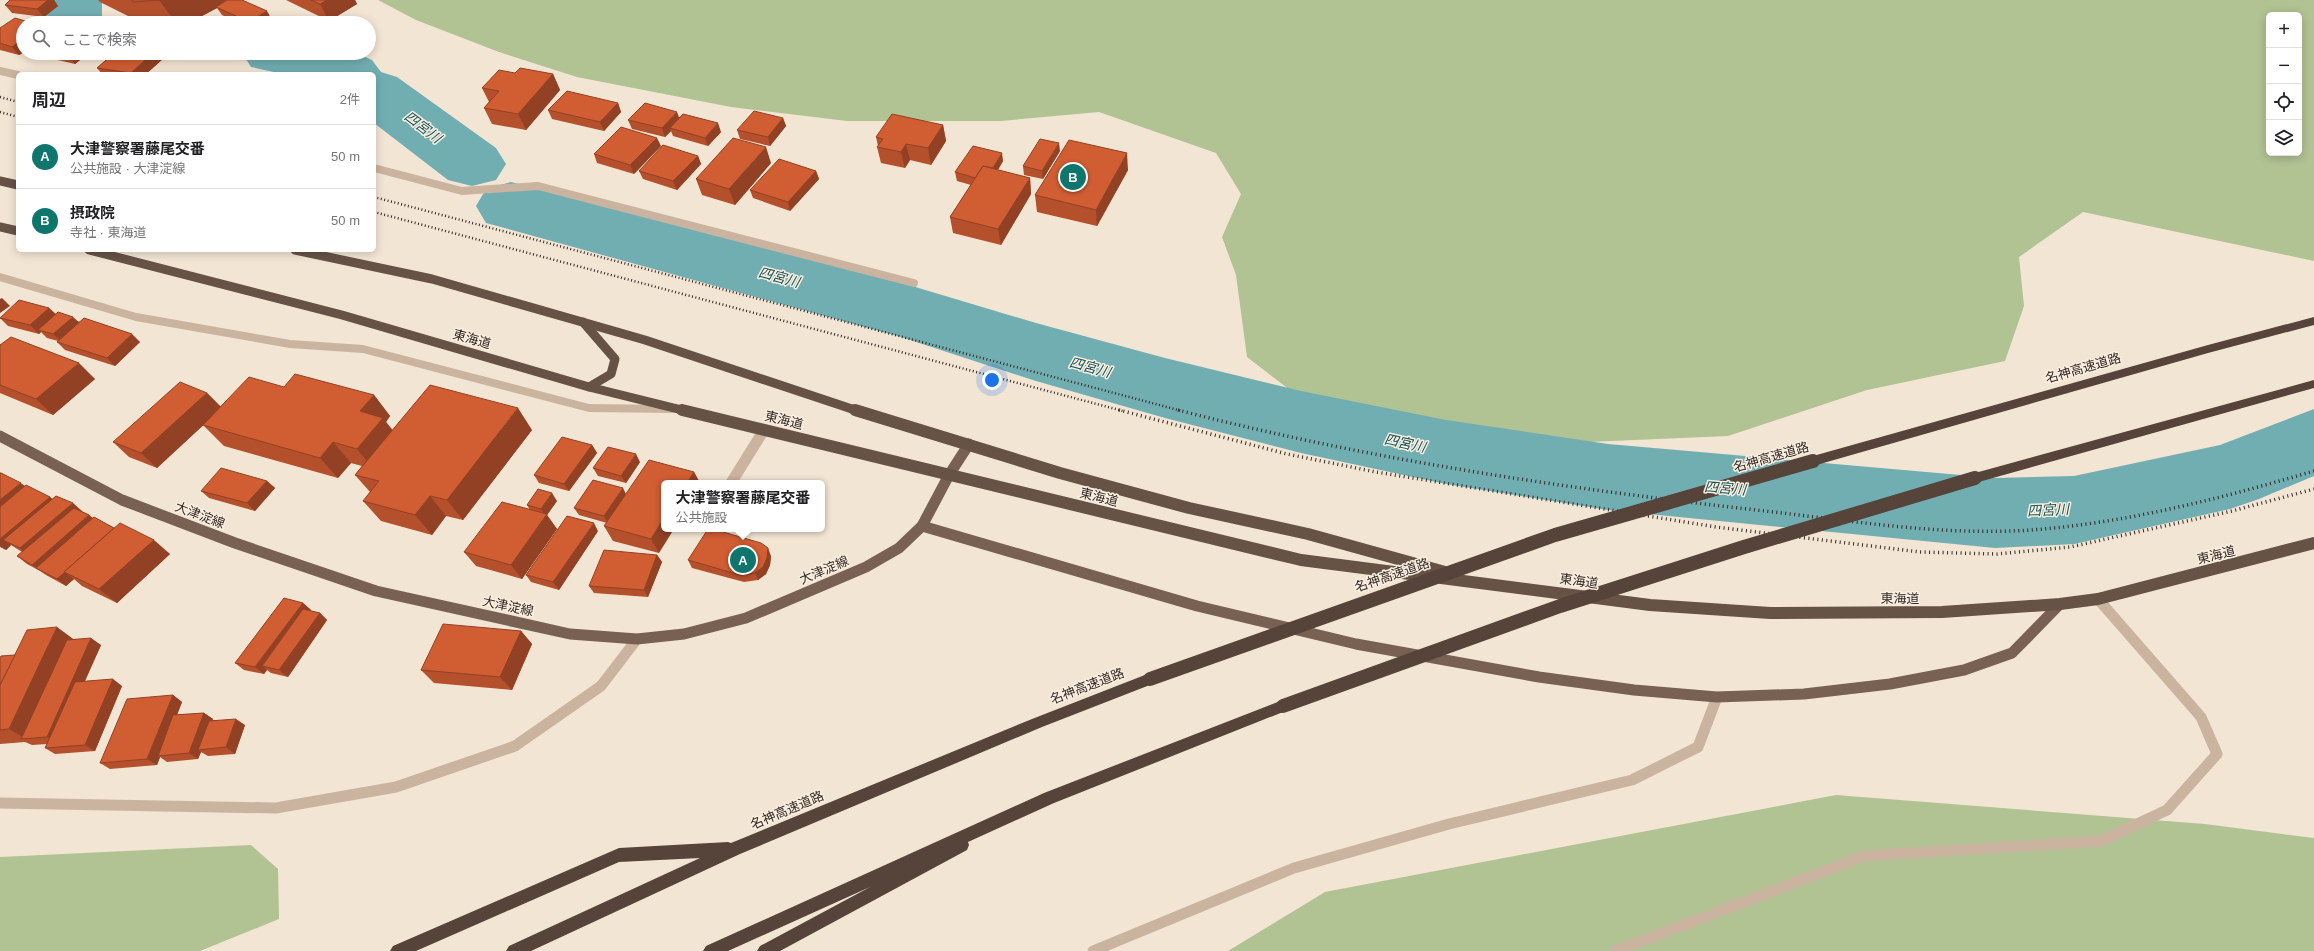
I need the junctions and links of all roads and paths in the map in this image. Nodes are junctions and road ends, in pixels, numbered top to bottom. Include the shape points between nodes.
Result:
1 (0, 71) edge
2 (16, 75) edge
3 (376, 169) edge
4 (0, 181) edge
5 (16, 185) edge
6 (0, 227) edge
7 (16, 231) edge
8 (97, 252) edge
9 (304, 252) edge
10 (0, 277) edge
11 (914, 283) dead end
12 (2314, 321) edge
13 (582, 322) junction
14 (2314, 384) edge
15 (589, 387) junction
16 (678, 409) junction
17 (764, 430) junction
18 (0, 436) edge
19 (969, 444) junction
20 (949, 475) junction
21 (733, 480) edge
22 (922, 526) junction
23 (2314, 543) edge
24 (1481, 581) junction
25 (2098, 599) junction
26 (2060, 604) junction
27 (637, 639) junction
28 (1717, 697) junction
29 (1049, 798) junction
30 (0, 803) edge
31 (735, 849) junction
32 (398, 951) edge
33 (514, 951) edge
34 (711, 951) edge
35 (765, 951) edge
36 (1093, 951) edge
37 (1615, 951) edge

1 - 2 street
3 - 11 street via 462,191 538,186
4 - 5 highway
6 - 7 highway
8 - 15 highway, 東海道 via 342,315
9 - 13 highway, 東海道 via 432,279
10 - 16 street via 136,317 290,344 363,349 589,408
12 - 31 highway, 名神高速道路, bridge via 1555,535 1150,679 1037,723
13 - 15 highway via 615,359 611,374
13 - 19 highway, 東海道
14 - 29 highway, bridge via 1975,478 1744,547 1560,606 1283,706
15 - 16 highway, 東海道
16 - 17 highway, 東海道
17 - 20 highway, 東海道
17 - 21 street
18 - 27 main road, 大津淀線 via 122,500 235,543 376,591 570,634
19 - 20 main road, 大津淀線
19 - 24 highway, 東海道 via 1060,473 1189,508 1308,534
20 - 22 main road, 大津淀線
20 - 24 highway, 東海道 via 1301,560
22 - 27 main road, 大津淀線 via 899,548 866,567 746,618 684,634
22 - 28 main road via 1197,606 1356,644 1539,677 1634,690
23 - 25 highway, 東海道
24 - 26 highway, 東海道 via 1650,605 1770,613 1942,612
25 - 26 highway, 東海道
25 - 37 street via 2201,717 2217,754 2167,810 2101,841 1864,856
26 - 28 main road via 2012,653 1964,670 1890,684 1804,694
27 - 30 street via 601,686 515,746 396,787 276,808
28 - 36 street via 1698,747 1632,780 1449,824 1294,868
29 - 34 highway
29 - 35 highway
31 - 32 highway via 619,855
31 - 33 highway, 名神高速道路

